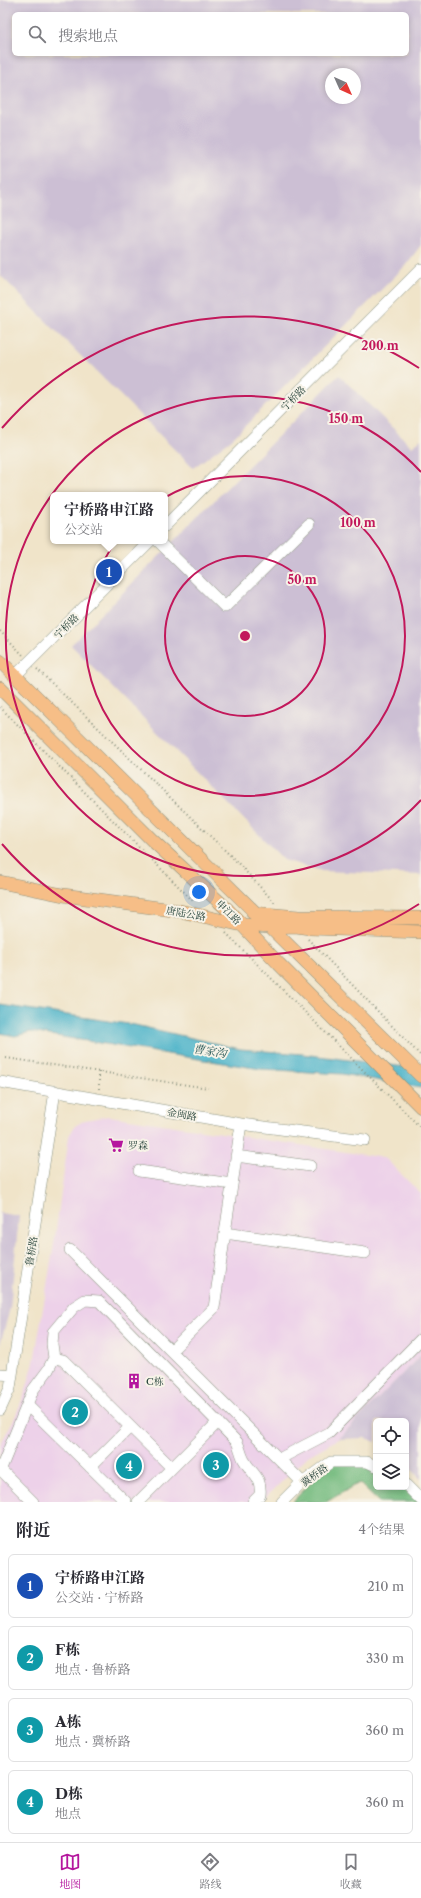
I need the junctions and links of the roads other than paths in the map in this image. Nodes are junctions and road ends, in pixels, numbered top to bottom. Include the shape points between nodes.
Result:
1 (421, 269) edge
2 (168, 523) edge
3 (309, 524) dead end
4 (147, 544) edge
5 (161, 544) edge
6 (0, 661) edge
7 (15, 676) junction
8 (0, 688) edge
9 (0, 873) edge
10 (0, 882) edge
11 (228, 910) junction
12 (256, 913) junction
13 (421, 918) edge
14 (242, 925) junction
15 (270, 927) junction
16 (421, 932) edge
17 (421, 1076) edge
18 (0, 1082) edge
19 (55, 1091) junction
20 (421, 1107) edge
21 (241, 1124) junction
22 (365, 1140) dead end
23 (236, 1156) junction
24 (310, 1166) dead end
25 (139, 1171) dead end
26 (232, 1184) junction
27 (225, 1233) junction
28 (70, 1250) dead end
29 (365, 1253) dead end
30 (421, 1339) edge
31 (171, 1351) junction
32 (54, 1358) junction
33 (0, 1374) edge
34 (12, 1375) junction
35 (28, 1405) junction
36 (0, 1410) edge
37 (218, 1422) junction
38 (130, 1427) junction
39 (279, 1459) junction
40 (373, 1465) edge
41 (90, 1467) junction
42 (172, 1468) junction
43 (0, 1471) edge
44 (303, 1483) junction
45 (409, 1488) edge
46 (421, 1500) edge
47 (33, 1502) edge
48 (126, 1502) edge
49 (138, 1502) edge
50 (253, 1502) edge
51 (282, 1502) edge

1 - 2 street, 宁桥路
3 - 5 street via 226,607
4 - 7 street, 宁桥路
6 - 7 main road, 申江路
7 - 12 main road, 申江路
8 - 11 main road, 申江路 via 152,840
9 - 11 main road, 唐陆公路 via 54,886 109,895
10 - 14 main road, 唐陆公路 via 63,895 180,911
11 - 12 main road, 唐陆公路
11 - 14 main road, 申江路
12 - 13 main road, 唐陆公路
12 - 15 main road, 申江路
14 - 15 main road, 唐陆公路
14 - 20 main road, 申江路
15 - 16 main road, 唐陆公路
15 - 17 main road, 申江路
18 - 19 street, 金闽路
19 - 21 street, 金闽路
19 - 34 street, 鲁桥路
21 - 22 street, 金闽路
21 - 23 street
23 - 24 street
23 - 26 street
25 - 26 street
26 - 27 street
27 - 29 street
27 - 31 street via 214,1308
28 - 31 street
30 - 39 street via 330,1433
31 - 39 street
32 - 35 street via 33,1390
32 - 37 street via 53,1332 74,1307 85,1300 99,1301
32 - 38 street via 63,1360
33 - 34 street
34 - 36 street, 鲁桥路 via 10,1388
35 - 41 street
35 - 43 street
37 - 42 street
37 - 50 street via 237,1442 244,1460 258,1478 260,1494
38 - 41 street
38 - 42 street
39 - 44 street
40 - 44 street, 冀桥路 via 367,1462 331,1462
41 - 48 street
42 - 49 street
43 - 47 street
44 - 51 street, 冀桥路
45 - 46 street

